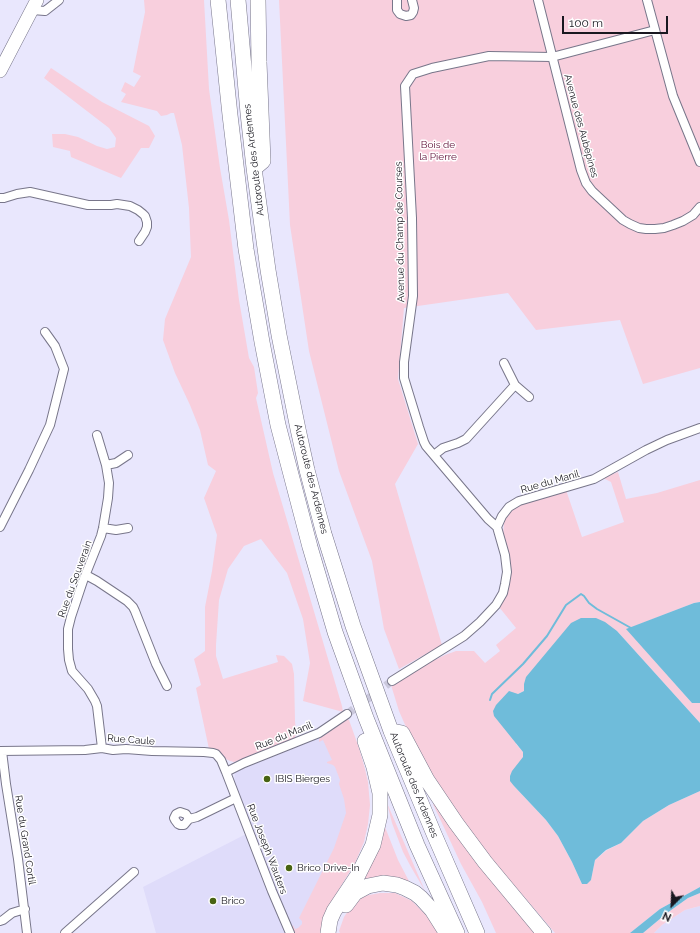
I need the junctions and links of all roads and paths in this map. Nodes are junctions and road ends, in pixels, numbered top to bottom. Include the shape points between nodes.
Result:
1 (59, 0) edge
2 (218, 0) edge
3 (238, 0) edge
4 (258, 0) edge
5 (397, 0) edge
6 (412, 0) edge
7 (538, 0) edge
8 (647, 0) edge
9 (35, 5) edge
10 (655, 30) junction
11 (552, 57) junction
12 (0, 71) edge
13 (700, 162) edge
14 (254, 168) junction
15 (0, 198) edge
16 (700, 207) edge
17 (139, 241) dead end
18 (46, 332) dead end
19 (504, 363) dead end
20 (515, 385) junction
21 (529, 397) dead end
22 (700, 428) edge
23 (97, 435) dead end
24 (128, 455) dead end
25 (434, 455) junction
26 (106, 465) junction
27 (0, 527) edge
28 (497, 527) junction
29 (103, 528) junction
30 (128, 528) dead end
31 (86, 575) junction
32 (392, 681) tunnel mouth
33 (167, 686) dead end
34 (347, 714) tunnel mouth
35 (366, 718) junction
36 (391, 731) junction
37 (102, 748) junction
38 (1, 751) edge
39 (226, 772) junction
40 (3, 784) edge
41 (236, 798) junction
42 (189, 819) dead end
43 (134, 872) dead end
44 (25, 910) junction
45 (0, 921) edge
46 (27, 933) edge
47 (65, 933) edge
48 (290, 933) edge
49 (328, 933) edge
50 (335, 933) edge
51 (448, 933) edge
52 (457, 933) edge
53 (477, 933) edge
54 (544, 933) edge

1 - 9 street via 45,11
2 - 35 highway, Autoroute des Ardennes via 246,249 278,425 335,632
3 - 14 highway, Autoroute des Ardennes
4 - 14 highway via 263,161
5 - 6 street via 397,10 406,16 413,12
7 - 11 street, Avenue des Aubépines
8 - 10 street
9 - 12 main road
10 - 11 street, Avenue du Champ de Courses
10 - 13 street via 672,92
11 - 16 street, Avenue des Aubépines via 581,170 586,183 598,196 623,220 646,229 664,228 683,221
11 - 25 street, Avenue du Champ de Courses via 489,56 413,74 405,86 413,296 403,372 424,442
14 - 36 highway, Autoroute des Ardennes via 279,335 307,470 353,626
15 - 17 street via 30,192 88,205 130,206 145,216 147,222 145,232
18 - 27 street via 64,369 50,425
19 - 20 street
20 - 21 street
20 - 25 street via 466,438
22 - 28 street, Rue du Manil via 646,450 594,479 519,501 506,510
23 - 26 street, Rue du Souverain
24 - 26 street via 116,463
25 - 28 street, Avenue du Champ de Courses
26 - 29 street, Rue du Souverain via 108,498
28 - 32 street via 507,566 507,578 496,605 464,636
29 - 30 street
29 - 31 street, Rue du Souverain
31 - 33 street via 133,607
31 - 37 street, Rue du Souverain via 68,629 69,660 72,672 96,701
34 - 39 street, Rue du Manil via 319,733
35 - 49 highway via 360,728 380,793 380,815 373,845 358,875 334,911
35 - 52 highway, Autoroute des Ardennes via 417,845
36 - 53 highway, Autoroute des Ardennes
36 - 54 highway via 402,733 426,780 456,823
37 - 38 street, Rue Caule
37 - 39 street, Rue Caule via 213,753 219,758
38 - 40 street, Rue du Grand Cortil
39 - 41 street, Rue Joseph Wauters
40 - 44 street, Rue du Grand Cortil
41 - 42 street
41 - 48 street, Rue Joseph Wauters
43 - 47 street
44 - 45 street via 12,913
44 - 46 street, Rue du Grand Cortil
50 - 51 highway via 339,914 351,898 368,886 383,883 397,885 415,893 432,910

